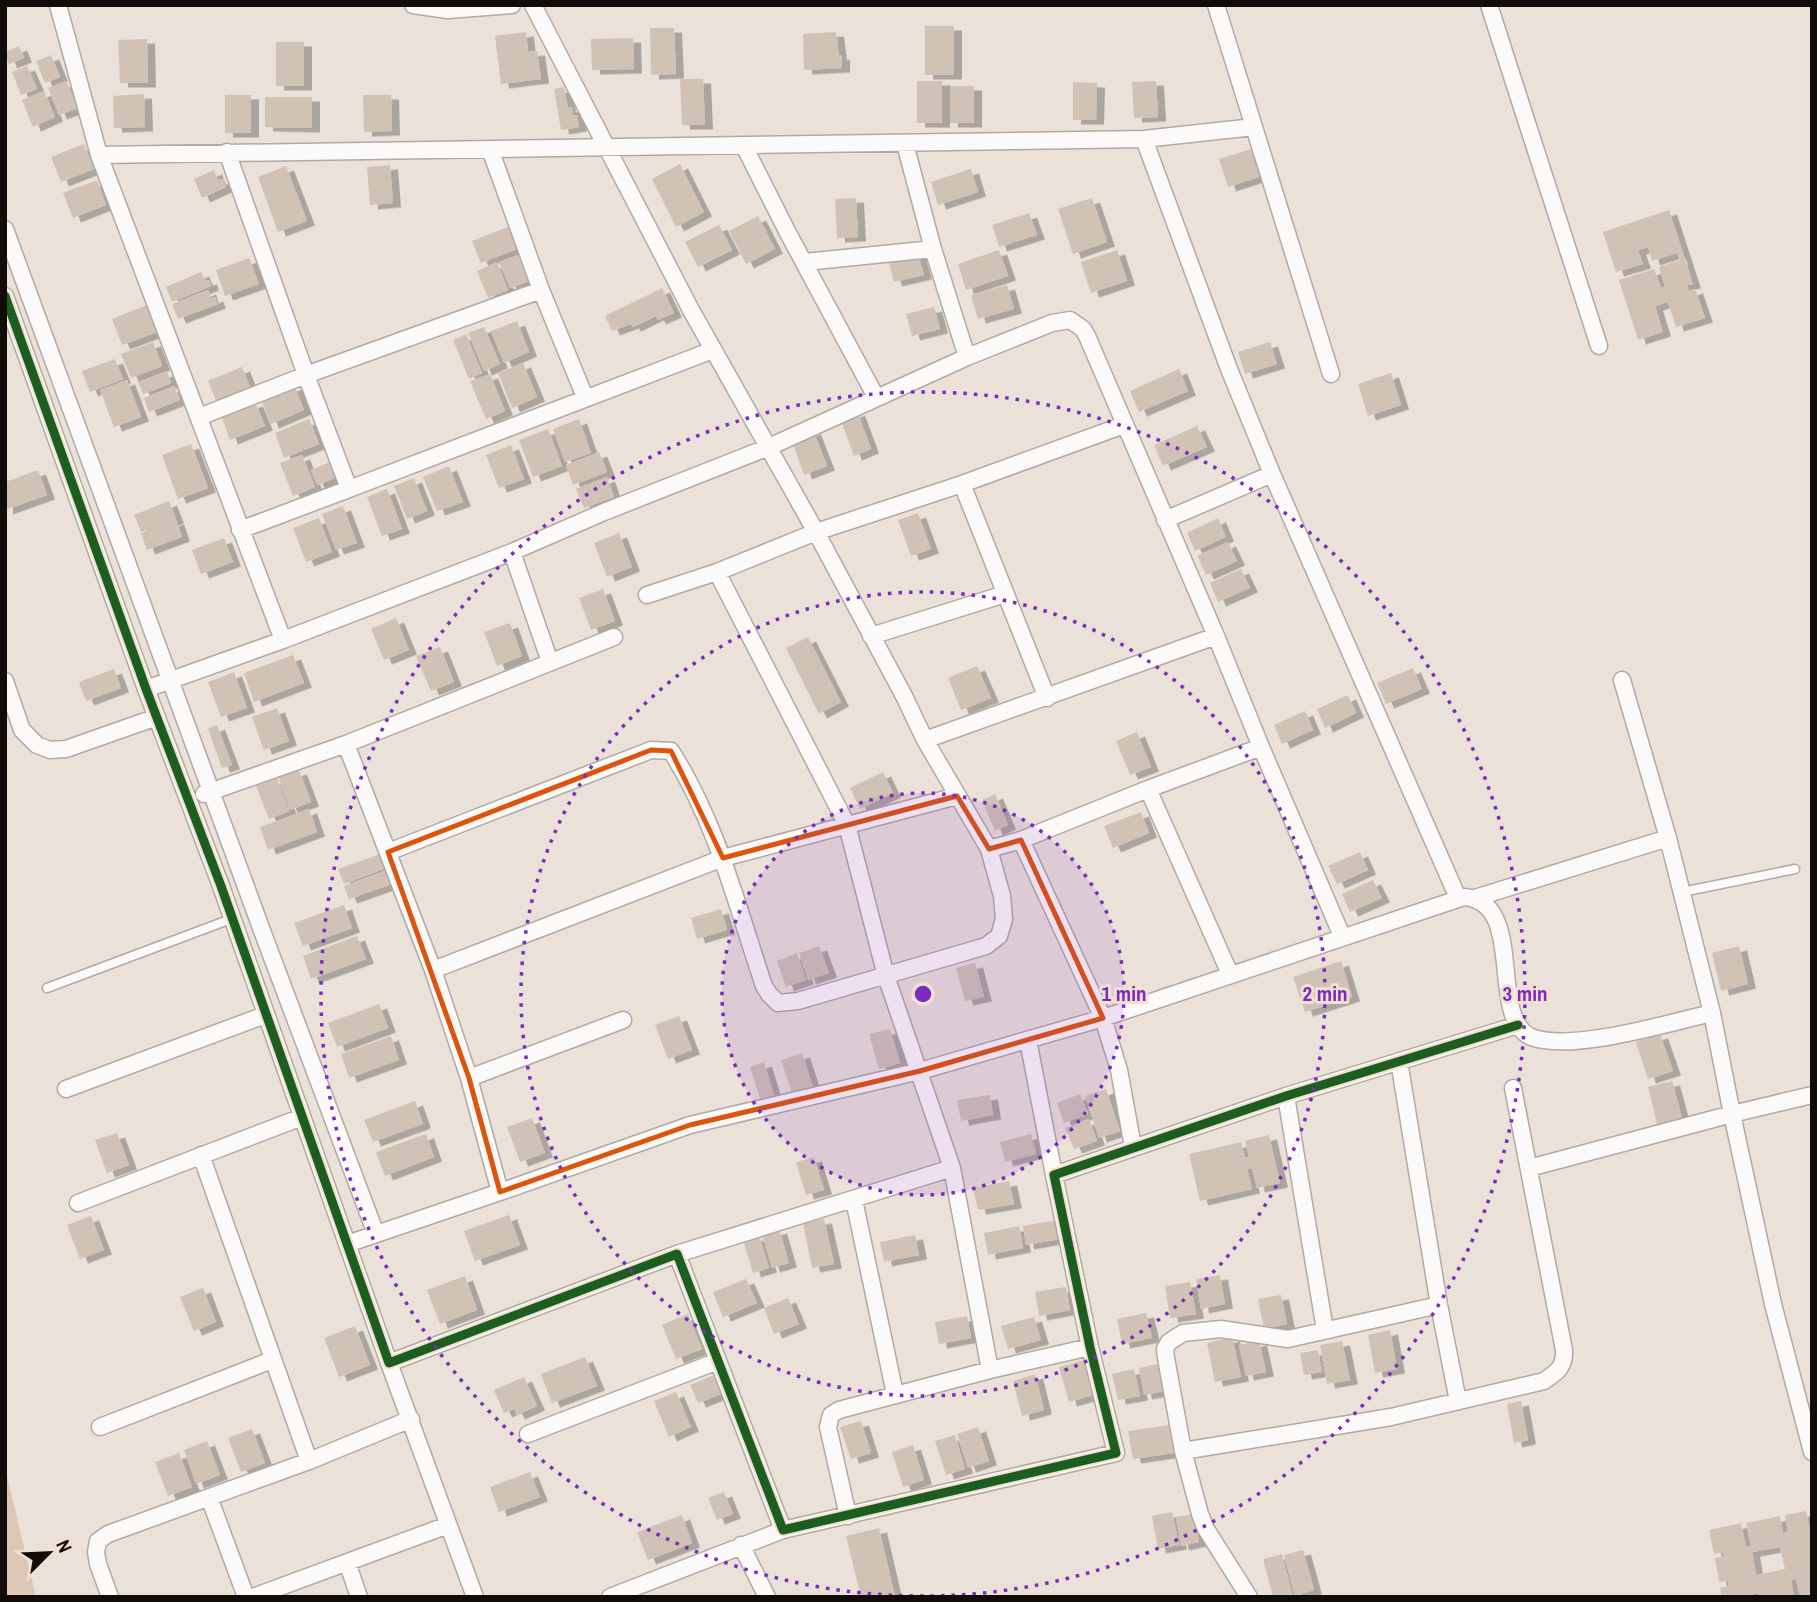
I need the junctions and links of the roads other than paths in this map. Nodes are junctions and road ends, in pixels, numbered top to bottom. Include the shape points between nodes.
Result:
1 (58, 5) edge
2 (413, 5) edge
3 (512, 5) edge
4 (533, 5) edge
5 (1216, 5) edge
6 (1489, 5) edge
7 (1254, 127) junction
8 (1144, 139) junction
9 (905, 144) junction
10 (744, 146) junction
11 (605, 148) junction
12 (490, 149) junction
13 (227, 152) junction
14 (99, 155) junction
15 (5, 229) edge
16 (933, 249) junction
17 (805, 262) junction
18 (541, 290) junction
19 (5, 296) edge
20 (1599, 346) dead end
21 (713, 351) junction
22 (967, 357) junction
23 (1331, 374) dead end
24 (306, 375) junction
25 (585, 397) junction
26 (876, 397) junction
27 (199, 417) junction
28 (1124, 425) junction
29 (769, 447) junction
30 (1272, 474) junction
31 (962, 484) junction
32 (349, 489) junction
33 (1165, 520) junction
34 (240, 530) junction
35 (816, 531) junction
36 (512, 552) junction
37 (717, 572) junction
38 (1005, 594) junction
39 (646, 595) dead end
40 (871, 636) junction
41 (1216, 636) junction
42 (614, 637) dead end
43 (283, 640) junction
44 (550, 662) junction
45 (170, 680) junction
46 (1622, 680) dead end
47 (5, 681) edge
48 (146, 689) junction
49 (1047, 698) junction
50 (157, 717) junction
51 (925, 740) junction
52 (346, 744) junction
53 (1261, 747) junction
54 (1149, 789) junction
55 (212, 791) junction
56 (957, 796) junction
57 (189, 800) junction
58 (847, 825) junction
59 (1668, 838) junction
60 (1021, 840) junction
61 (989, 849) junction
62 (388, 852) junction
63 (723, 858) junction
64 (1795, 869) dead end
65 (1682, 892) junction
66 (1466, 898) junction
67 (231, 919) junction
68 (1342, 936) junction
69 (433, 970) junction
70 (1230, 974) junction
71 (886, 976) junction
72 (47, 988) dead end
73 (1712, 1013) junction
74 (265, 1016) junction
75 (1102, 1018) junction
76 (623, 1020) dead end
77 (1518, 1026) junction
78 (1028, 1040) junction
79 (1399, 1061) junction
80 (920, 1070) junction
81 (469, 1078) junction
82 (1513, 1088) dead end
83 (66, 1089) dead end
84 (1812, 1095) edge
85 (1286, 1096) junction
86 (1732, 1114) junction
87 (302, 1117) junction
88 (338, 1134) junction
89 (312, 1144) junction
90 (1133, 1147) junction
91 (201, 1155) junction
92 (953, 1168) junction
93 (1528, 1168) junction
94 (1054, 1175) junction
95 (500, 1192) junction
96 (854, 1200) junction
97 (78, 1203) dead end
98 (376, 1234) junction
99 (347, 1244) junction
100 (677, 1254) junction
101 (1439, 1305) junction
102 (1325, 1330) junction
103 (1090, 1347) junction
104 (272, 1360) junction
105 (718, 1361) junction
106 (389, 1363) junction
107 (990, 1370) junction
108 (895, 1394) junction
109 (1458, 1401) junction
110 (411, 1419) junction
111 (100, 1427) dead end
112 (528, 1434) dead end
113 (1183, 1451) junction
114 (1812, 1452) edge
115 (309, 1461) junction
116 (209, 1497) junction
117 (848, 1516) junction
118 (448, 1525) junction
119 (783, 1530) junction
120 (741, 1545) junction
121 (347, 1562) junction
122 (639, 1592) edge
123 (110, 1597) edge
124 (246, 1597) edge
125 (253, 1597) edge
126 (359, 1597) edge
127 (475, 1597) edge
128 (610, 1597) edge
129 (767, 1597) edge
130 (1249, 1597) edge

1 - 14 street
2 - 3 street via 448,10
4 - 11 street
5 - 7 street
6 - 20 street
7 - 8 street
7 - 23 street
8 - 9 street
8 - 30 street
9 - 10 street
9 - 16 street
10 - 11 street
10 - 17 street
11 - 12 street
11 - 21 street
12 - 13 street
12 - 18 street
13 - 14 street
13 - 24 street
14 - 27 street
15 - 45 street
16 - 17 street
16 - 22 street
17 - 26 street
18 - 24 street
18 - 25 street
19 - 48 street
21 - 25 street
21 - 29 street
22 - 26 street
22 - 28 street via 1070,320 1087,336
24 - 27 street
24 - 32 street
25 - 32 street
26 - 29 street
27 - 34 street
28 - 31 street
28 - 33 street
29 - 35 street
29 - 36 street
30 - 33 street
30 - 66 street
31 - 35 street
31 - 38 street
32 - 34 street
33 - 41 street
34 - 43 street
35 - 37 street
35 - 40 street
36 - 43 street
36 - 44 street
37 - 39 street
37 - 58 street
38 - 40 street
38 - 49 street
40 - 51 street
41 - 49 street
41 - 53 street
42 - 44 street
43 - 45 street
44 - 52 street
45 - 48 street
45 - 55 street
46 - 59 street
47 - 50 street via 22,730 50,750 66,750
48 - 50 street
49 - 51 street
50 - 57 street
51 - 56 street
52 - 55 street
52 - 62 street
53 - 54 street
53 - 68 street
54 - 60 street
54 - 70 street
55 - 57 street
55 - 88 street
56 - 58 street
56 - 61 street
57 - 67 street
58 - 63 street
58 - 71 street
59 - 65 street
59 - 66 street
60 - 61 street
60 - 75 street
61 - 71 street via 1004,906 999,936 986,946
62 - 63 street via 651,750 671,751
62 - 69 street
63 - 69 street
63 - 71 street via 764,986 773,999 785,1004
64 - 65 lane
65 - 73 street
66 - 68 street
66 - 77 street via 1487,907 1498,927
67 - 72 lane
67 - 74 street
68 - 70 street
69 - 81 street
70 - 75 street
71 - 80 street
73 - 77 street via 1573,1042 1532,1037
73 - 86 street
74 - 83 street
74 - 87 street
75 - 78 street
75 - 90 street via 1119,1070
76 - 81 street
77 - 79 street
78 - 80 street
78 - 94 street
79 - 85 street
79 - 101 street
80 - 92 street
80 - 95 street via 690,1125
81 - 95 street
82 - 93 street
84 - 86 street
85 - 90 street
85 - 102 street
86 - 93 street
86 - 114 street via 1773,1304
87 - 89 street
87 - 91 street
88 - 89 street
88 - 98 street
89 - 99 street
90 - 94 street
91 - 97 street
91 - 104 street
92 - 96 street
92 - 107 street
93 - 109 street via 1564,1360 1544,1381
94 - 103 street
95 - 98 street
96 - 100 street
96 - 108 street
98 - 99 street
99 - 106 street
100 - 105 street
100 - 106 street
101 - 102 street
101 - 109 street
102 - 113 street via 1288,1339 1221,1329 1173,1338 1165,1349
103 - 107 street
103 - 117 street via 1116,1453
104 - 111 street
104 - 115 street
105 - 112 street
105 - 119 street
106 - 110 street
107 - 108 street
108 - 117 street via 839,1410 830,1418 828,1427
109 - 113 street via 1391,1417
110 - 115 street
110 - 118 street
113 - 130 street via 1206,1529
115 - 116 street
116 - 123 street via 98,1541 98,1564
116 - 124 street
117 - 119 street
118 - 121 street
118 - 127 street
119 - 120 street
120 - 122 street
120 - 129 street
121 - 125 street
121 - 126 street
122 - 128 street

